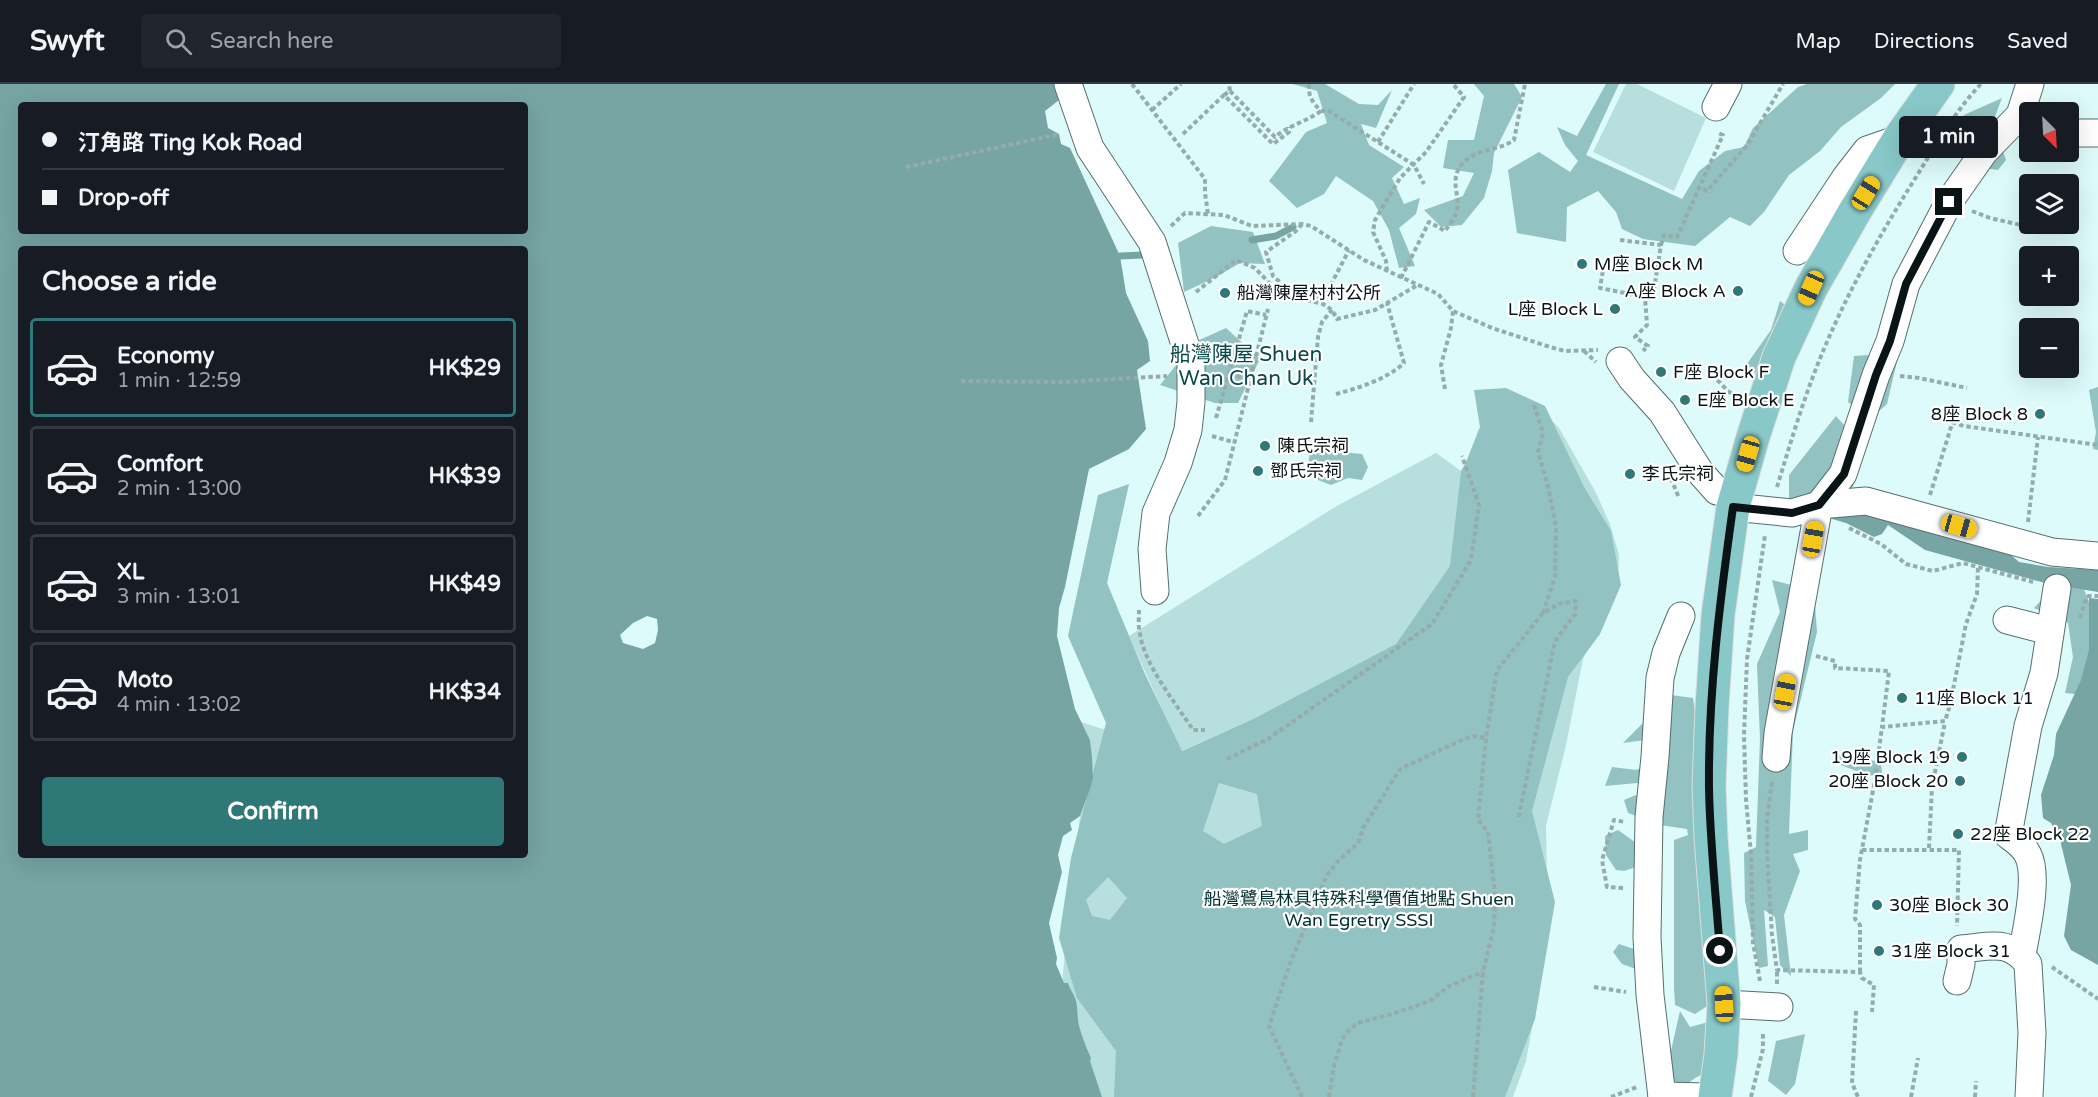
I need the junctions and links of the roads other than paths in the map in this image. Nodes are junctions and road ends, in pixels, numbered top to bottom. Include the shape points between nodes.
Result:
1 (1068, 84) edge
2 (1938, 84) edge
3 (2030, 84) edge
4 (2027, 102) edge
5 (2019, 122) edge
6 (2079, 133) edge
7 (2098, 133) edge
8 (1899, 139) junction
9 (1797, 251) dead end
10 (1622, 364) road end
11 (1725, 499) junction
12 (1818, 511) junction
13 (2098, 556) edge
14 (2057, 588) road end
15 (1147, 595) road end
16 (1681, 616) dead end
17 (2007, 620) dead end
18 (2049, 631) junction
19 (1776, 756) road end
20 (2035, 958) junction
21 (1957, 981) dead end
22 (1724, 1004) junction
23 (1772, 1006) road end
24 (1662, 1096) edge
25 (1708, 1097) edge
26 (1715, 1097) edge
27 (2029, 1097) edge

1 - 15 street via 1090,148 1152,242 1191,363 1188,430 1156,513
2 - 8 main road
3 - 4 street
5 - 12 street via 1979,160 1949,202 1906,284 1844,474
6 - 7 street
8 - 9 street via 1867,150
8 - 11 main road via 1811,288 1779,357 1753,437
10 - 11 street via 1662,412 1700,472
11 - 12 street via 1792,513
11 - 22 main road via 1709,786
12 - 13 street via 1866,501 2052,552
12 - 19 street
14 - 18 street
16 - 24 street via 1660,678 1648,817 1647,937
17 - 18 street
18 - 20 street via 2044,673 2028,726 2008,835 2021,844 2029,857
20 - 21 street via 2012,947 1961,949
20 - 27 street via 2028,964 2032,1033
22 - 23 street
22 - 26 main road
24 - 25 street

